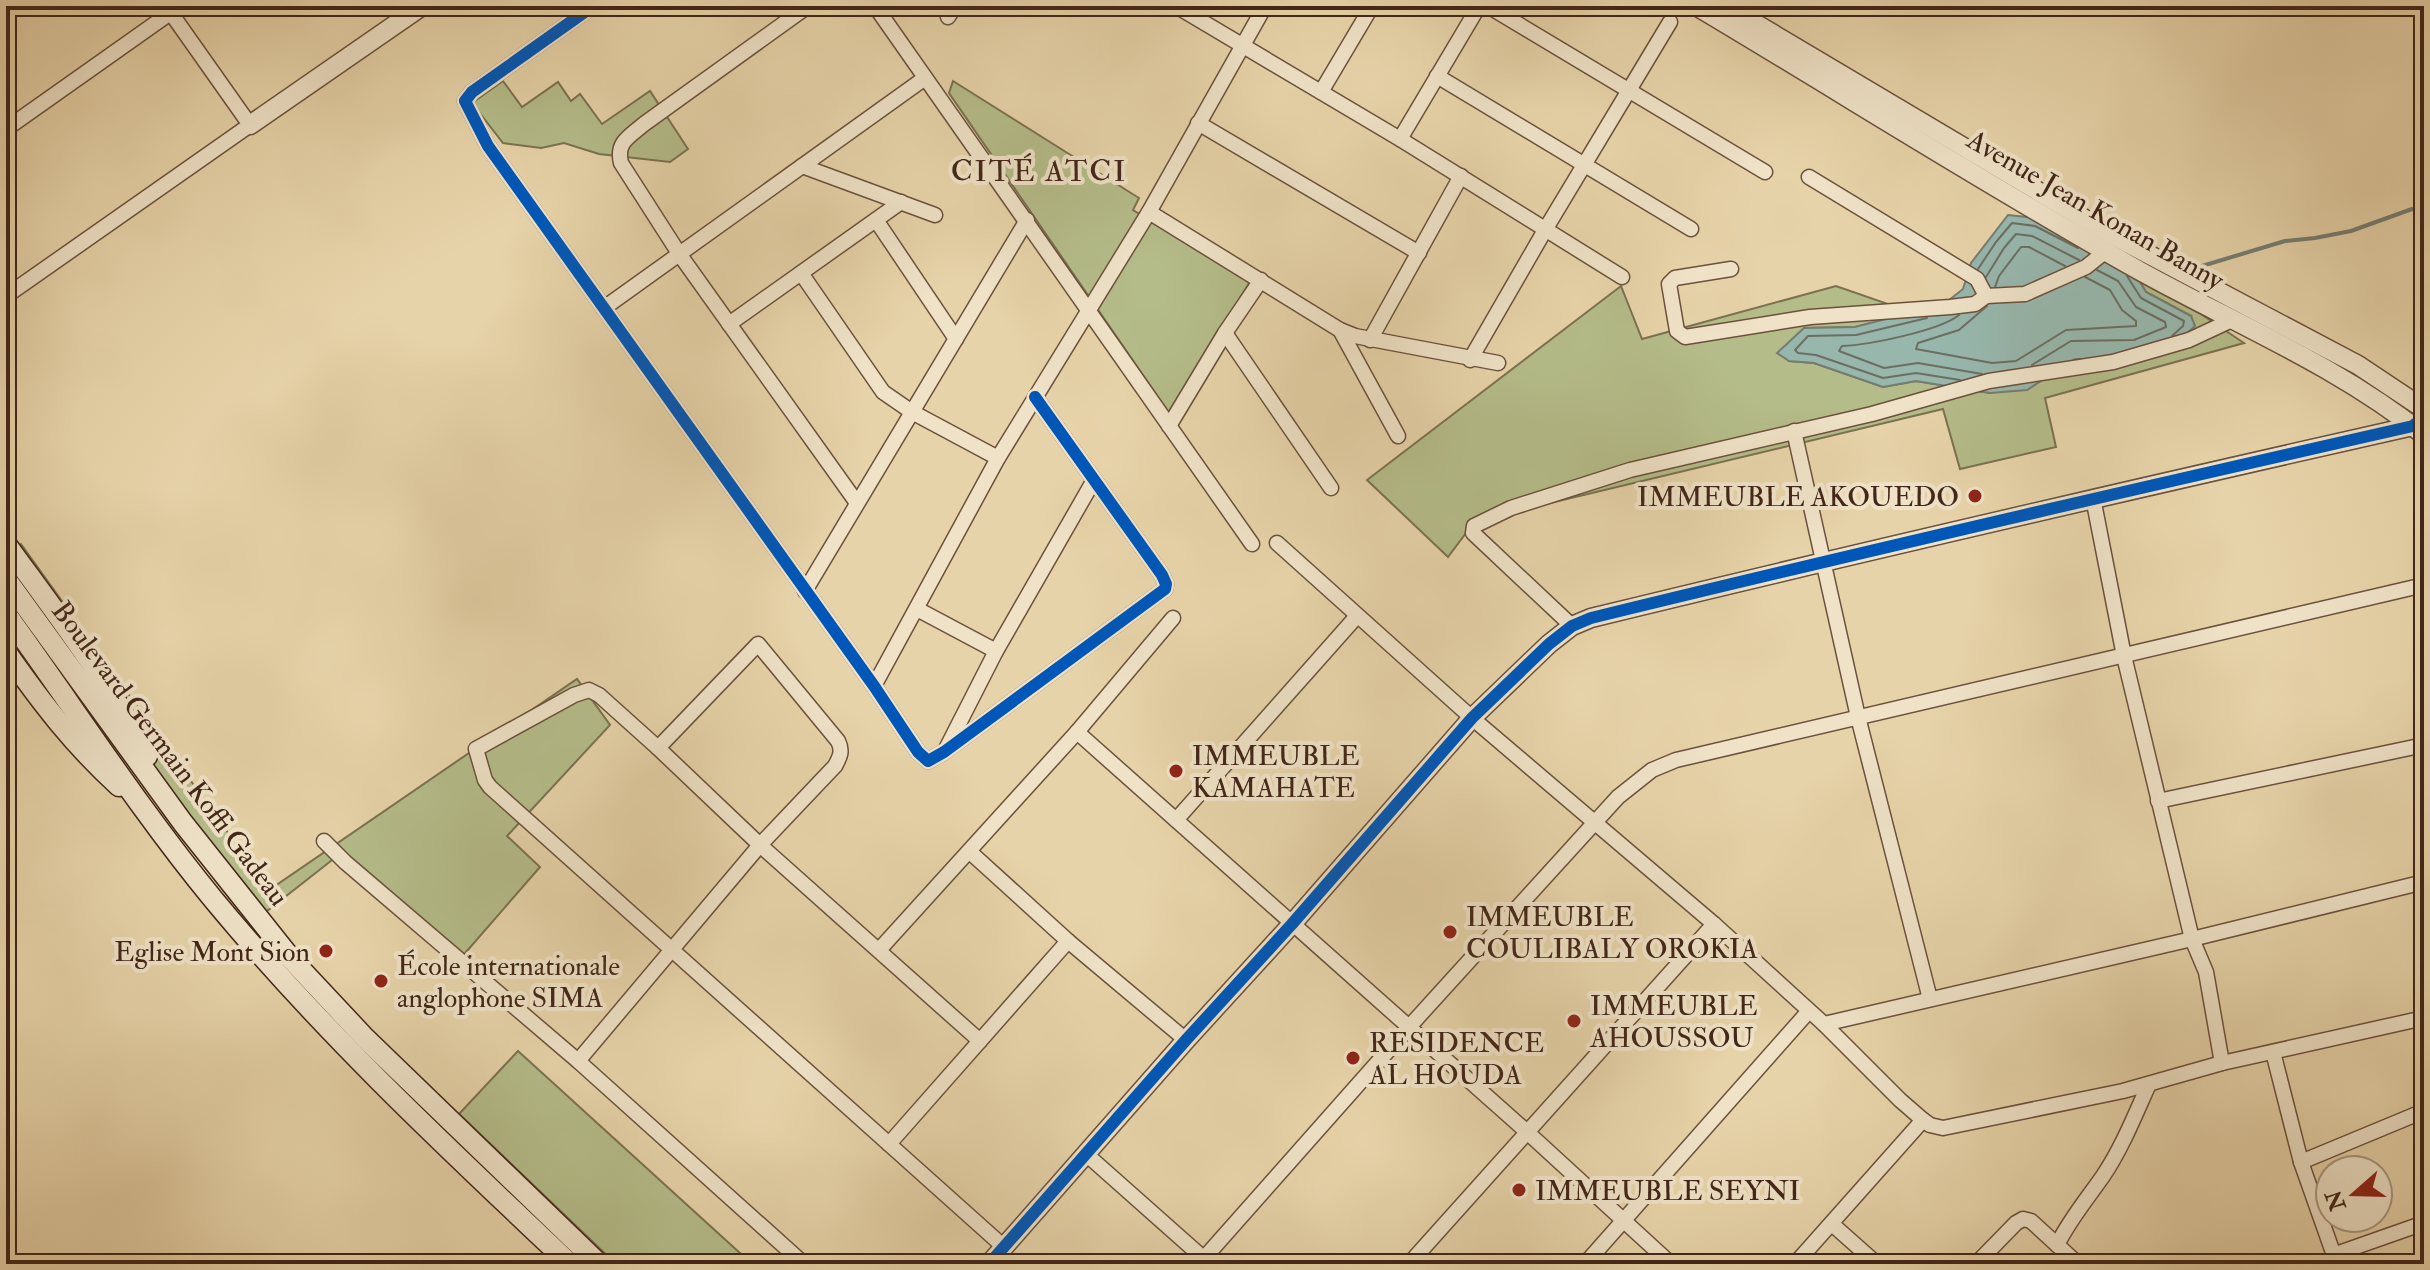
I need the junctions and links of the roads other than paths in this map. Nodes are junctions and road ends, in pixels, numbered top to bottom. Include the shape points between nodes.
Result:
1 (422, 6) edge
2 (593, 6) edge
3 (808, 6) edge
4 (875, 6) edge
5 (1176, 6) edge
6 (1265, 6) edge
7 (1372, 6) edge
8 (1479, 6) edge
9 (1488, 6) edge
10 (1696, 6) edge
11 (1726, 6) edge
12 (172, 8) edge
13 (1749, 19) edge
14 (1670, 22) dead end
15 (1242, 46) junction
16 (1437, 76) junction
17 (925, 78) junction
18 (1629, 91) junction
19 (1321, 92) junction
20 (1198, 123) junction
21 (250, 125) junction
22 (6, 129) edge
23 (1400, 139) junction
24 (1585, 165) junction
25 (802, 166) junction
26 (1765, 172) dead end
27 (1461, 176) junction
28 (1809, 177) dead end
29 (901, 202) junction
30 (1149, 212) junction
31 (935, 215) dead end
32 (876, 220) junction
33 (1027, 220) junction
34 (1691, 229) dead end
35 (1545, 230) junction
36 (2106, 251) junction
37 (1419, 253) junction
38 (680, 255) junction
39 (1731, 269) dead end
40 (801, 273) junction
41 (2170, 276) junction
42 (1622, 277) dead end
43 (1261, 280) junction
44 (6, 296) edge
45 (1986, 296) junction
46 (604, 308) junction
47 (1088, 309) junction
48 (2234, 319) junction
49 (729, 324) junction
50 (1340, 330) junction
51 (1225, 333) junction
52 (956, 339) junction
53 (1370, 340) junction
54 (1470, 360) junction
55 (1498, 363) dead end
56 (1035, 397) junction
57 (2424, 409) edge
58 (912, 412) junction
59 (1169, 426) junction
60 (2420, 426) edge
61 (1794, 431) junction
62 (1398, 436) dead end
63 (998, 458) junction
64 (1094, 480) junction
65 (1331, 488) dead end
66 (2093, 498) junction
67 (857, 503) junction
68 (1277, 543) dead end
69 (6, 544) edge
70 (1252, 544) dead end
71 (1824, 561) junction
72 (6, 579) edge
73 (2424, 585) edge
74 (805, 591) junction
75 (917, 609) junction
76 (6, 614) edge
77 (1357, 616) junction
78 (1173, 618) dead end
79 (1572, 626) junction
80 (996, 651) junction
81 (6, 652) edge
82 (2124, 656) junction
83 (874, 686) junction
84 (1858, 717) junction
85 (1472, 718) junction
86 (1077, 732) junction
87 (2424, 745) edge
88 (658, 748) junction
89 (944, 752) junction
90 (2158, 801) junction
91 (1176, 820) junction
92 (183, 823) junction
93 (1595, 824) junction
94 (165, 837) junction
95 (324, 841) dead end
96 (760, 845) junction
97 (970, 852) junction
98 (2424, 882) edge
99 (1292, 924) junction
100 (1714, 924) junction
101 (2192, 939) junction
102 (1068, 941) junction
103 (671, 949) junction
104 (879, 950) junction
105 (1930, 999) junction
106 (1808, 1012) junction
107 (2424, 1018) edge
108 (1824, 1024) junction
109 (1409, 1027) junction
110 (1186, 1040) junction
111 (980, 1041) junction
112 (2273, 1052) junction
113 (578, 1061) junction
114 (2222, 1063) junction
115 (2149, 1084) junction
116 (2424, 1111) edge
117 (1923, 1120) junction
118 (1526, 1131) junction
119 (889, 1144) junction
120 (1086, 1154) junction
121 (2301, 1162) junction
122 (1623, 1221) junction
123 (2424, 1223) edge
124 (1832, 1224) junction
125 (2057, 1245) junction
126 (1004, 1247) junction
127 (2335, 1260) edge
128 (1204, 1262) edge
129 (570, 1264) edge
130 (599, 1264) edge
131 (804, 1264) edge
132 (989, 1264) edge
133 (1409, 1264) edge
134 (1585, 1264) edge
135 (1671, 1264) edge
136 (1795, 1264) edge
137 (1877, 1264) edge
138 (1976, 1264) edge
139 (2078, 1264) edge

1 - 21 street
2 - 46 street via 465,101 488,146
3 - 38 street via 656,115 619,149 621,163
4 - 17 street
5 - 15 street
6 - 15 street
7 - 19 street
8 - 16 street
9 - 18 street
10 - 13 street
11 - 13 street
12 - 21 street
12 - 22 street
13 - 36 street, Avenue Jean Konan Banny
13 - 41 street, Avenue Jean Konan Banny
14 - 18 street
15 - 19 street
15 - 20 street
16 - 23 street
16 - 24 street
17 - 25 street
17 - 33 street
18 - 24 street
18 - 26 street
19 - 23 street
20 - 30 street
20 - 37 street
21 - 44 street
23 - 27 street
24 - 34 street
24 - 35 street
25 - 29 street
25 - 38 street
27 - 35 street
27 - 37 street
28 - 45 street via 1977,279
29 - 31 street
29 - 32 street
30 - 43 street
30 - 47 street
32 - 40 street
32 - 52 street
33 - 47 street
33 - 52 street
35 - 42 street
35 - 54 street
36 - 41 street, Avenue Jean Konan Banny via 2143,272
36 - 45 street via 2072,275 2025,294
37 - 53 street
38 - 46 street
38 - 49 street
39 - 45 street via 1671,280 1680,335 1810,317 1975,304
40 - 49 street
40 - 58 street via 878,386
41 - 48 street, Avenue Jean Konan Banny
41 - 57 street, Avenue Jean Konan Banny via 2193,278 2358,365
43 - 50 street
43 - 51 street
46 - 74 street
47 - 56 street
47 - 59 street
48 - 60 street, Avenue Jean Konan Banny
48 - 61 street via 2189,340 2113,362 1989,381
49 - 67 street
50 - 53 street
50 - 62 street
51 - 59 street
51 - 65 street
52 - 58 street
53 - 54 street
54 - 55 street
56 - 63 street
56 - 64 street
58 - 63 street
58 - 67 street
59 - 70 street
60 - 66 street
61 - 71 street
61 - 79 street via 1630,470 1474,526 1473,533
63 - 75 street
64 - 80 street
64 - 89 street via 1162,575 1165,589
66 - 71 street
66 - 82 street
67 - 74 street
68 - 77 street
69 - 92 main road via 97,670
71 - 79 street
71 - 84 street
72 - 92 main road, Boulevard Germain Koffi Gadeau
73 - 82 street
74 - 83 street
75 - 80 street
75 - 83 street
76 - 94 main road, Boulevard Germain Koffi Gadeau
77 - 85 street
77 - 91 street
78 - 86 street
79 - 85 street
80 - 89 street
81 - 94 main road via 49,713
82 - 84 street
82 - 90 street
83 - 89 street via 923,758
84 - 93 street via 1662,765 1631,785
84 - 105 street
85 - 93 street
85 - 99 street
86 - 91 street
86 - 97 street
87 - 90 street
88 - 96 street
88 - 96 street via 758,644 842,751 835,766
88 - 103 street via 589,690 476,749 490,787
90 - 101 street
91 - 99 street
92 - 130 main road, Boulevard Germain Koffi Gadeau via 321,991
93 - 100 street
93 - 109 street
94 - 129 main road, Boulevard Germain Koffi Gadeau via 275,972 348,1051
95 - 113 street
96 - 103 street
96 - 104 street
97 - 102 street
97 - 104 street
98 - 101 street
99 - 109 street
99 - 110 street
100 - 106 street
100 - 118 street
101 - 105 street
101 - 114 street via 2206,972
102 - 110 street
102 - 111 street
103 - 113 street
103 - 119 street
104 - 111 street
105 - 108 street
106 - 108 street
106 - 122 street
107 - 112 street
108 - 117 street
109 - 118 street
109 - 128 street
110 - 120 street
111 - 119 street
112 - 114 street
112 - 121 street
113 - 131 street
114 - 115 street
115 - 117 street via 1943,1128
115 - 125 street via 2110,1163
116 - 121 street
117 - 124 street
118 - 122 street
118 - 133 street
119 - 126 street
120 - 126 street
120 - 128 street
121 - 127 street
122 - 134 street
122 - 135 street
123 - 127 street
124 - 136 street
124 - 137 street
125 - 138 street via 2023,1219
125 - 139 street
126 - 132 street

